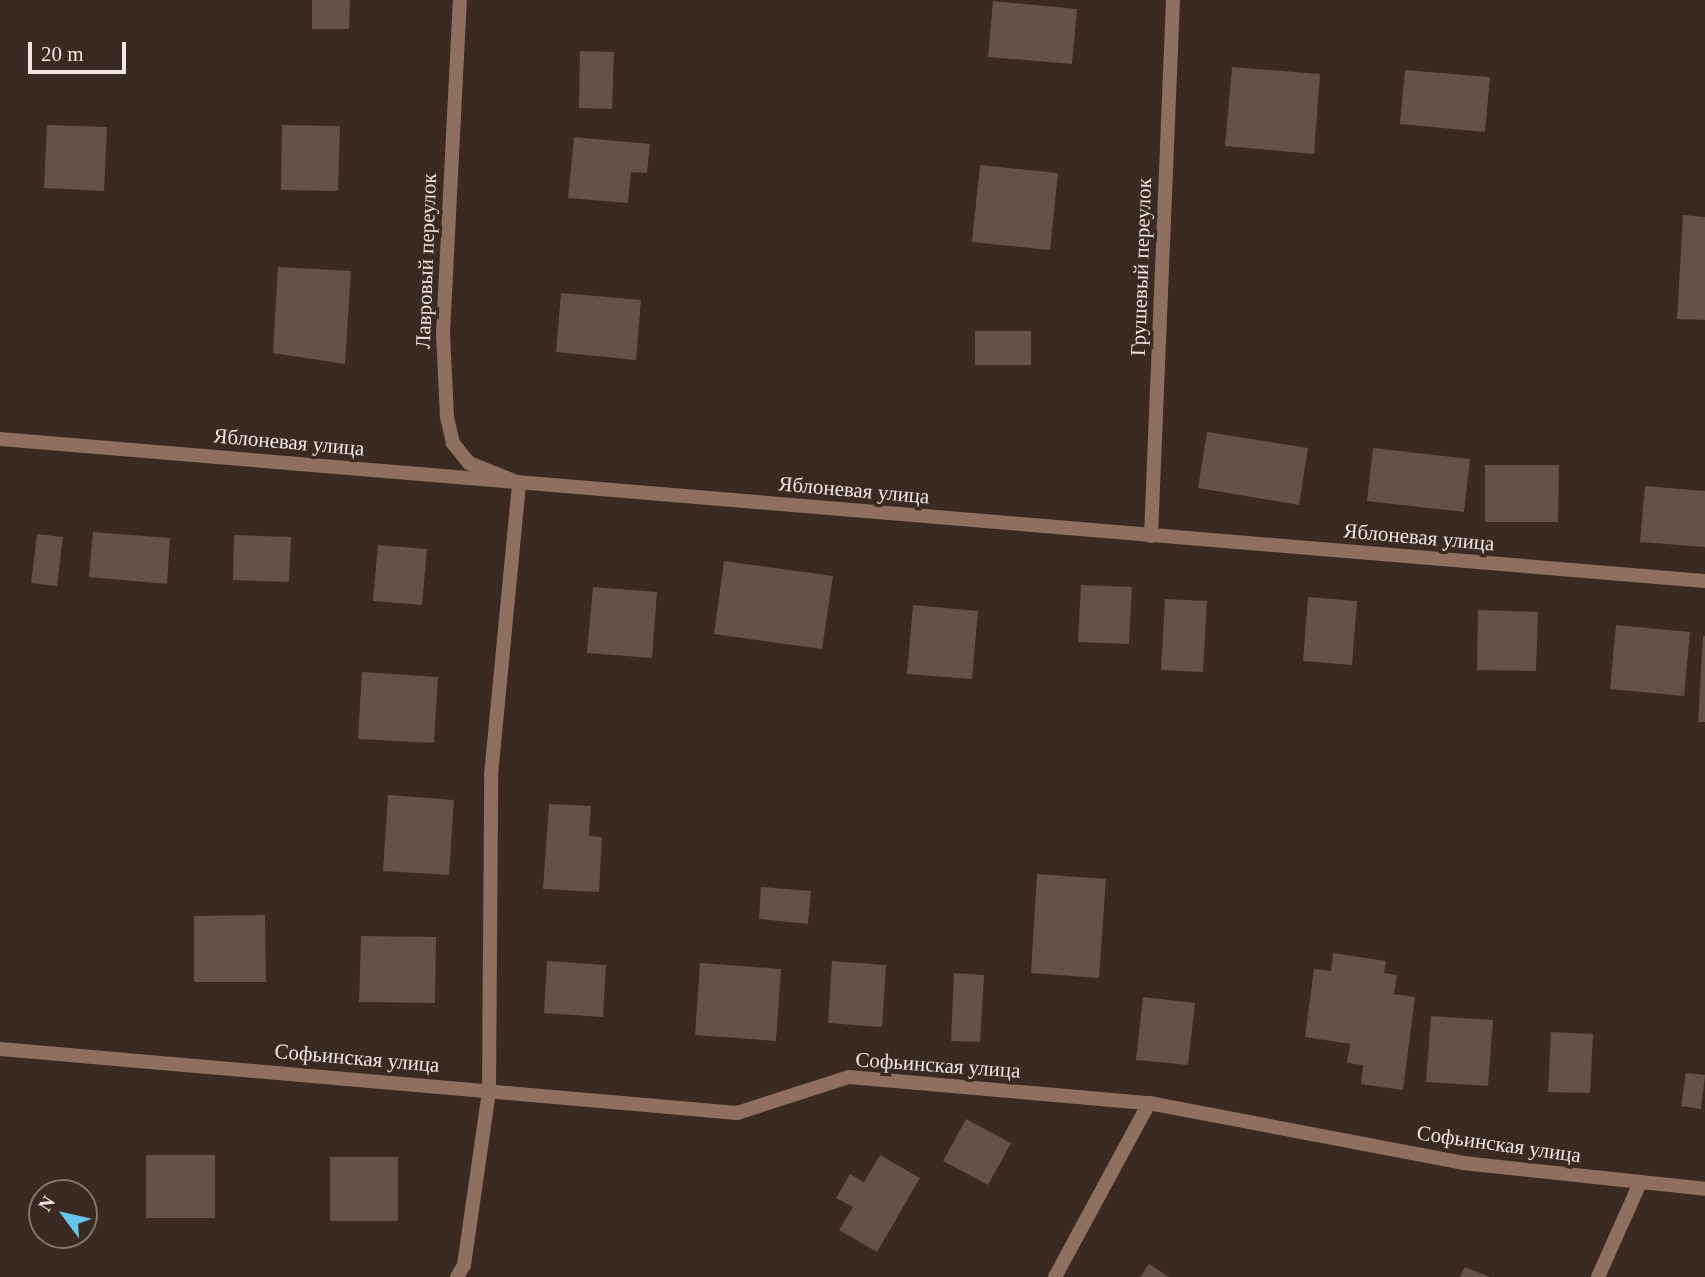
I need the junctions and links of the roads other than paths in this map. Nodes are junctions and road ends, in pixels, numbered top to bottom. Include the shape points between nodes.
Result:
1 (460, 0) edge
2 (1173, 0) edge
3 (0, 439) edge
4 (519, 482) junction
5 (1151, 536) junction
6 (1705, 581) edge
7 (0, 1049) edge
8 (489, 1091) junction
9 (1149, 1103) junction
10 (1640, 1183) junction
11 (1705, 1189) edge
12 (457, 1277) edge
13 (1055, 1277) edge
14 (1598, 1277) edge

1 - 4 street, Лавровый переулок via 443,333 447,416 453,443 469,463
2 - 5 street, Грушевый переулок
3 - 4 street, Яблоневая улица
4 - 5 street, Яблоневая улица
4 - 8 street via 491,775
5 - 6 street, Яблоневая улица
7 - 8 street, Софьинская улица
8 - 9 street, Софьинская улица via 737,1114 849,1077
8 - 12 street via 464,1265
9 - 10 street, Софьинская улица via 1463,1163
9 - 13 street
10 - 11 street, Софьинская улица
10 - 14 street

